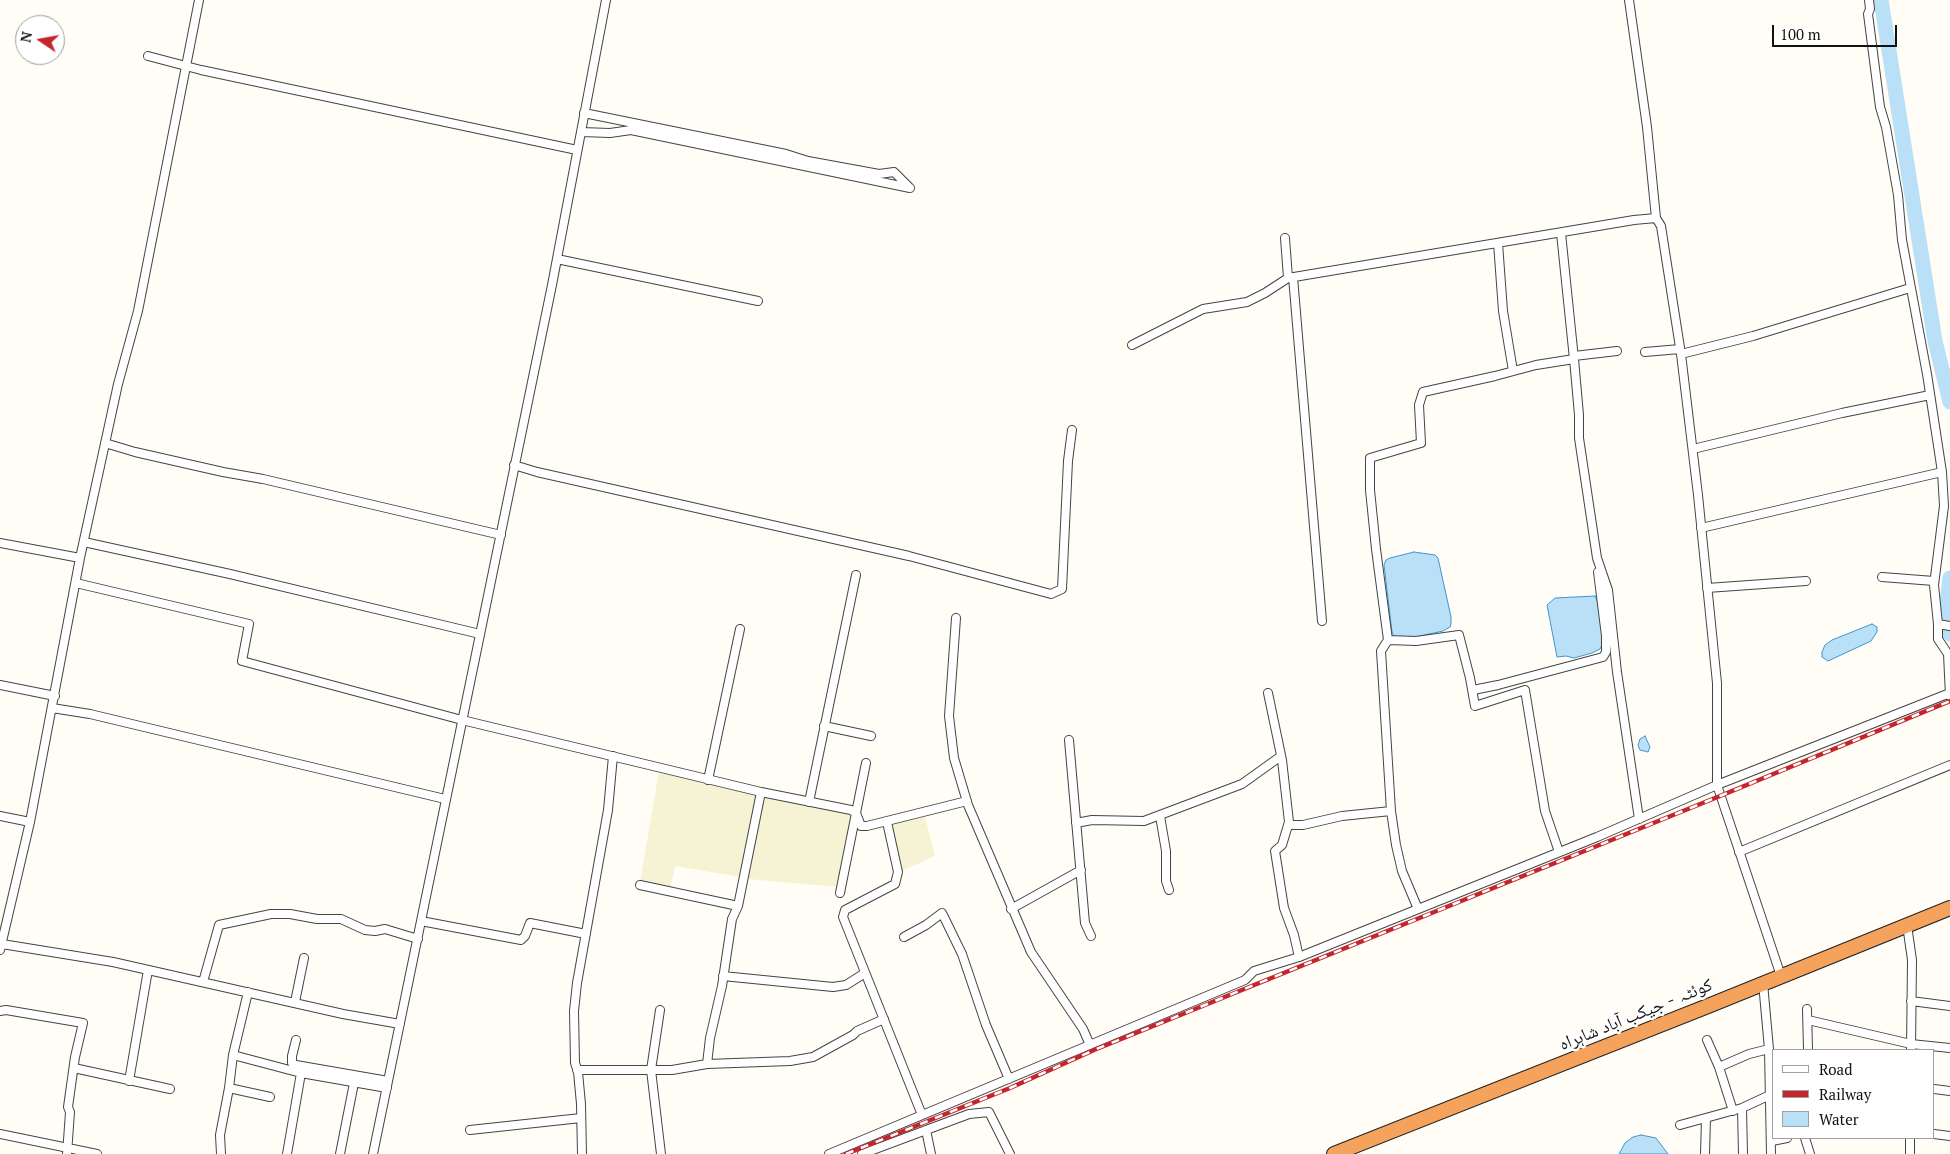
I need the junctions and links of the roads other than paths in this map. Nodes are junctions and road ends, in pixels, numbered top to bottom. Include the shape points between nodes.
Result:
1 (199, 0) edge
2 (606, 0) edge
3 (1629, 0) edge
4 (1869, 0) edge
5 (148, 56) dead end
6 (186, 65) junction
7 (584, 113) junction
8 (581, 132) junction
9 (577, 150) junction
10 (1656, 218) junction
11 (1561, 233) junction
12 (1285, 238) dead end
13 (1498, 243) junction
14 (557, 259) junction
15 (1291, 277) junction
16 (1910, 288) junction
17 (758, 301) dead end
18 (1132, 345) dead end
19 (1617, 351) dead end
20 (1645, 352) dead end
21 (1681, 352) junction
22 (1574, 358) junction
23 (1513, 371) junction
24 (1930, 395) junction
25 (1072, 430) dead end
26 (105, 443) junction
27 (1693, 449) junction
28 (514, 465) junction
29 (1942, 472) junction
30 (1701, 528) junction
31 (501, 535) junction
32 (84, 542) junction
33 (0, 543) edge
34 (80, 558) junction
35 (1596, 558) junction
36 (856, 575) dead end
37 (1882, 577) dead end
38 (1806, 580) dead end
39 (1934, 581) junction
40 (76, 583) junction
41 (1707, 588) junction
42 (956, 618) dead end
43 (1322, 622) dead end
44 (1944, 625) edge
45 (740, 629) dead end
46 (480, 634) junction
47 (1388, 640) junction
48 (0, 685) edge
49 (1472, 690) junction
50 (1268, 693) dead end
51 (1950, 694) edge
52 (54, 696) junction
53 (52, 708) junction
54 (462, 720) junction
55 (824, 726) junction
56 (871, 736) dead end
57 (1069, 740) dead end
58 (613, 756) junction
59 (1282, 756) junction
60 (866, 763) dead end
61 (1950, 765) edge
62 (708, 780) junction
63 (1717, 785) junction
64 (761, 792) junction
65 (445, 799) junction
66 (809, 802) junction
67 (967, 802) junction
68 (1391, 811) junction
69 (856, 813) junction
70 (0, 816) edge
71 (1160, 816) junction
72 (1640, 819) junction
73 (30, 822) junction
74 (887, 822) junction
75 (1076, 823) junction
76 (1288, 825) junction
77 (1559, 852) junction
78 (1739, 852) junction
79 (1081, 870) junction
80 (640, 885) dead end
81 (1169, 890) dead end
82 (840, 894) dead end
83 (738, 906) junction
84 (1950, 908) edge
85 (1012, 909) junction
86 (1418, 909) junction
87 (421, 921) junction
88 (3, 925) edge
89 (1907, 925) junction
90 (586, 934) junction
91 (1091, 936) dead end
92 (904, 937) dead end
93 (418, 939) junction
94 (1, 947) edge
95 (1299, 957) junction
96 (304, 958) dead end
97 (148, 970) junction
98 (865, 974) junction
99 (723, 976) junction
100 (1781, 976) junction
101 (204, 982) junction
102 (1763, 984) junction
103 (248, 992) junction
104 (1911, 1001) junction
105 (295, 1002) junction
106 (1950, 1006) edge
107 (660, 1010) dead end
108 (1807, 1010) dead end
109 (0, 1011) edge
110 (884, 1019) junction
111 (1808, 1020) junction
112 (400, 1024) junction
113 (296, 1040) dead end
114 (1707, 1040) dead end
115 (1090, 1045) junction
116 (1911, 1047) edge
117 (1950, 1048) edge
118 (1770, 1049) junction
119 (1808, 1049) edge
120 (233, 1054) junction
121 (707, 1064) junction
122 (1719, 1067) junction
123 (74, 1068) junction
124 (577, 1070) junction
125 (652, 1070) junction
126 (301, 1073) junction
127 (1009, 1079) junction
128 (129, 1081) junction
129 (354, 1083) junction
130 (388, 1085) junction
131 (230, 1088) junction
132 (170, 1089) dead end
133 (1935, 1089) edge
134 (1950, 1091) edge
135 (1770, 1096) junction
136 (270, 1097) dead end
137 (1742, 1108) junction
138 (1732, 1111) junction
139 (922, 1115) junction
140 (581, 1118) junction
141 (1706, 1119) junction
142 (1680, 1125) dead end
143 (470, 1130) dead end
144 (926, 1130) junction
145 (0, 1134) edge
146 (1935, 1134) edge
147 (1950, 1136) edge
148 (1782, 1139) edge
149 (1805, 1139) edge
150 (1810, 1139) edge
151 (1910, 1139) edge
152 (1772, 1141) junction
153 (67, 1151) edge
154 (97, 1154) edge
155 (221, 1154) edge
156 (287, 1154) edge
157 (340, 1154) edge
158 (373, 1154) edge
159 (582, 1154) edge
160 (661, 1154) edge
161 (829, 1154) edge
162 (862, 1154) edge
163 (932, 1154) edge
164 (1010, 1154) edge
165 (1334, 1154) edge
166 (1705, 1154) edge
167 (1743, 1154) edge
168 (1771, 1154) edge
169 (1811, 1154) edge
170 (1910, 1154) edge

1 - 6 street
2 - 7 street
3 - 10 street
4 - 16 street via 1880,107 1898,195
5 - 6 street
6 - 9 street
6 - 26 street via 138,311
7 - 8 street
7 - 8 street via 808,161 879,174 894,172 910,188 631,130
8 - 9 street
9 - 14 street
10 - 11 street
10 - 21 street via 1661,226
11 - 13 street
11 - 22 street
12 - 15 street
13 - 15 street
13 - 23 street via 1502,304
14 - 17 street
14 - 28 street
15 - 18 street via 1247,302 1203,308
15 - 43 street
16 - 21 street via 1753,336
16 - 24 street
19 - 22 street
20 - 21 street
21 - 27 street
22 - 23 street
22 - 35 street via 1579,438
23 - 47 street via 1423,392 1419,406 1421,443 1370,458 1370,490
24 - 27 street
24 - 29 street
25 - 28 street via 1062,589 1051,594 909,556
26 - 31 street
26 - 32 street
27 - 30 street
28 - 31 street
29 - 30 street
29 - 39 street via 1944,506
30 - 41 street
31 - 46 street
32 - 34 street
32 - 46 street
33 - 34 street
34 - 40 street
35 - 49 street via 1606,636 1603,656
35 - 72 street via 1608,590
36 - 55 street
37 - 39 street
38 - 41 street
39 - 44 street
40 - 52 street
40 - 54 street via 249,624 242,661
41 - 63 street via 1717,683
42 - 67 street via 949,716 954,758
44 - 51 street via 1938,639 1948,654
45 - 62 street
46 - 54 street
47 - 49 street via 1416,641 1459,636
47 - 68 street via 1381,652
48 - 52 street
49 - 77 street via 1475,706 1525,690 1545,811
50 - 59 street
51 - 63 street
52 - 53 street
53 - 65 street via 90,714
53 - 73 street
54 - 58 street
54 - 65 street
55 - 56 street
55 - 66 street
57 - 75 street
58 - 62 street
58 - 90 street via 608,810
59 - 71 street via 1242,784
59 - 76 street
60 - 69 street
61 - 78 street
62 - 64 street
63 - 72 street
63 - 78 street
64 - 66 street
64 - 83 street
65 - 87 street
66 - 69 street
67 - 74 street
67 - 85 street
68 - 76 street
68 - 86 street via 1402,871
69 - 74 street via 861,826
69 - 82 street
70 - 73 street
71 - 75 street via 1144,821 1092,820
71 - 81 street
72 - 77 street
73 - 88 street
74 - 98 street via 898,872 894,884 845,910 843,917
75 - 79 street
76 - 95 street via 1282,844 1275,851 1283,900
77 - 86 street
78 - 100 street
79 - 85 street
79 - 91 street via 1085,923
80 - 83 street
83 - 99 street via 732,919
84 - 89 highway, کوئٹہ - جیکب آباد شاہراہ
85 - 115 street via 1031,952 1083,1029
86 - 95 street
87 - 90 street via 521,940 530,923
87 - 93 street
88 - 94 street
89 - 100 highway, کوئٹہ - جیکب آباد شاہراہ
89 - 104 street via 1912,960
90 - 124 street via 574,1011
92 - 127 street via 942,913 962,954 986,1025
93 - 101 street via 385,929 365,930 341,919 290,914 272,914 219,924
93 - 112 street
94 - 97 street
95 - 115 street via 1254,971 1245,980
96 - 105 street
97 - 101 street
97 - 128 street
98 - 99 street via 846,985 833,987
98 - 110 street
99 - 121 street
100 - 102 highway, کوئٹہ - جیکب آباد شاہراہ
101 - 103 street
102 - 118 street
102 - 165 highway, کوئٹہ - جیکب آباد شاہراہ
103 - 105 street
103 - 120 street
104 - 106 street
104 - 116 street
105 - 112 street
107 - 125 street
108 - 111 street
109 - 123 street via 83,1023
110 - 121 street via 813,1057
110 - 139 street
111 - 116 street
111 - 119 street
112 - 130 street
113 - 130 street via 292,1063 296,1065
114 - 122 street
115 - 127 street
116 - 117 street
118 - 122 street
118 - 135 street
120 - 126 street
120 - 131 street
121 - 125 street
122 - 138 street
123 - 128 street
123 - 153 street via 68,1107
124 - 125 street
124 - 140 street
125 - 160 street
126 - 129 street
126 - 156 street
127 - 139 street
128 - 132 street
129 - 130 street
129 - 157 street
130 - 158 street
131 - 136 street
131 - 155 street via 220,1135
133 - 134 street
135 - 137 street
135 - 152 street
137 - 138 street
137 - 167 street
138 - 141 street
139 - 161 street
140 - 143 street
140 - 159 street
141 - 142 street
141 - 166 street
144 - 162 street
144 - 163 street
144 - 164 street via 969,1114 988,1112
145 - 153 street
146 - 147 street
148 - 152 street
149 - 169 street
150 - 169 street
151 - 170 street
152 - 168 street
153 - 154 street

